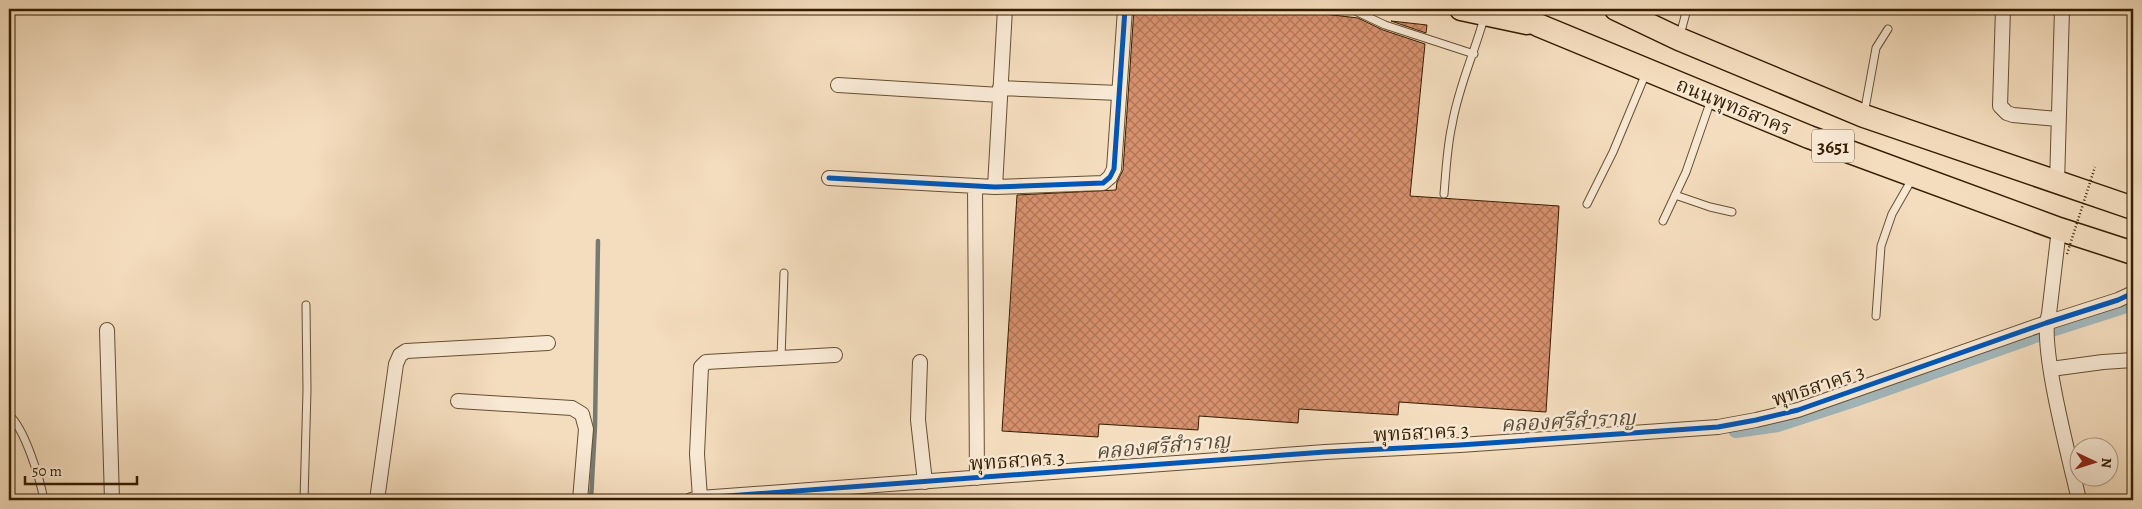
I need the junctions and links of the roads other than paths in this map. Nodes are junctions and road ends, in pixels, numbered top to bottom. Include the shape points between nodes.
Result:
1 (1005, 9) edge
2 (1125, 9) edge
3 (1351, 9) edge
4 (1461, 9) edge
5 (1510, 9) edge
6 (1616, 9) edge
7 (1687, 9) edge
8 (2003, 9) edge
9 (2062, 9) edge
10 (1489, 12) edge
11 (1538, 25) junction
12 (1888, 29) dead end
13 (1679, 39) junction
14 (1474, 54) junction
15 (1648, 70) junction
16 (838, 85) dead end
17 (1000, 91) junction
18 (1119, 93) junction
19 (1712, 98) junction
20 (1864, 116) junction
21 (2058, 119) junction
22 (1913, 176) junction
23 (829, 178) dead end
24 (2057, 183) junction
25 (975, 186) junction
26 (994, 187) junction
27 (1444, 194) dead end
28 (1675, 196) junction
29 (1587, 204) dead end
30 (2133, 208) edge
31 (1732, 212) dead end
32 (1663, 222) dead end
33 (2058, 229) junction
34 (2133, 253) edge
35 (784, 273) dead end
36 (2133, 292) edge
37 (306, 305) dead end
38 (1876, 316) dead end
39 (2046, 324) junction
40 (107, 330) dead end
41 (548, 343) dead end
42 (835, 355) dead end
43 (782, 358) junction
44 (2133, 360) edge
45 (920, 362) dead end
46 (2051, 369) junction
47 (458, 401) dead end
48 (9, 415) edge
49 (977, 478) junction
50 (925, 482) junction
51 (695, 499) edge
52 (44, 500) edge
53 (112, 500) edge
54 (304, 500) edge
55 (377, 500) edge
56 (580, 500) edge
57 (2079, 500) edge

1 - 17 street
2 - 18 street
3 - 14 lane via 1385,25
4 - 10 main road
5 - 11 main road, ถนนพุทธสาคร / 3651
6 - 13 main road, ถนนพุทธสาคร / 3651
7 - 13 lane
8 - 21 street via 2000,106 2013,115
9 - 21 street
10 - 11 main road
10 - 14 lane
11 - 15 main road, ถนนพุทธสาคร / 3651
12 - 20 lane via 1876,48
13 - 20 main road, ถนนพุทธสาคร / 3651
14 - 27 lane via 1452,125
15 - 19 main road, ถนนพุทธสาคร / 3651
15 - 29 lane
16 - 17 street
17 - 18 street
17 - 26 street
18 - 26 street via 1114,169 1103,183
19 - 22 main road, ถนนพุทธสาคร / 3651
19 - 28 lane
20 - 24 main road, ถนนพุทธสาคร / 3651
21 - 24 street
22 - 33 main road, ถนนพุทธสาคร / 3651
22 - 38 lane via 1892,214 1881,246
23 - 25 street
24 - 30 main road, ถนนพุทธสาคร / 3651
25 - 26 street
25 - 49 street
28 - 31 lane
28 - 32 lane
33 - 34 main road, ถนนพุทธสาคร / 3651
33 - 39 street
35 - 43 lane
36 - 39 street, พุทธสาคร 3
37 - 54 lane
39 - 46 street
39 - 49 street, พุทธสาคร 3 via 1798,410 1718,427
40 - 53 street
41 - 55 street via 406,351 400,354
42 - 43 street
43 - 51 street via 706,362 701,367
44 - 46 street
45 - 50 street via 918,420
46 - 57 street
47 - 56 street via 572,408 582,414 586,429
48 - 52 lane via 21,431
49 - 50 street, พุทธสาคร 3
50 - 51 street, พุทธสาคร 3

